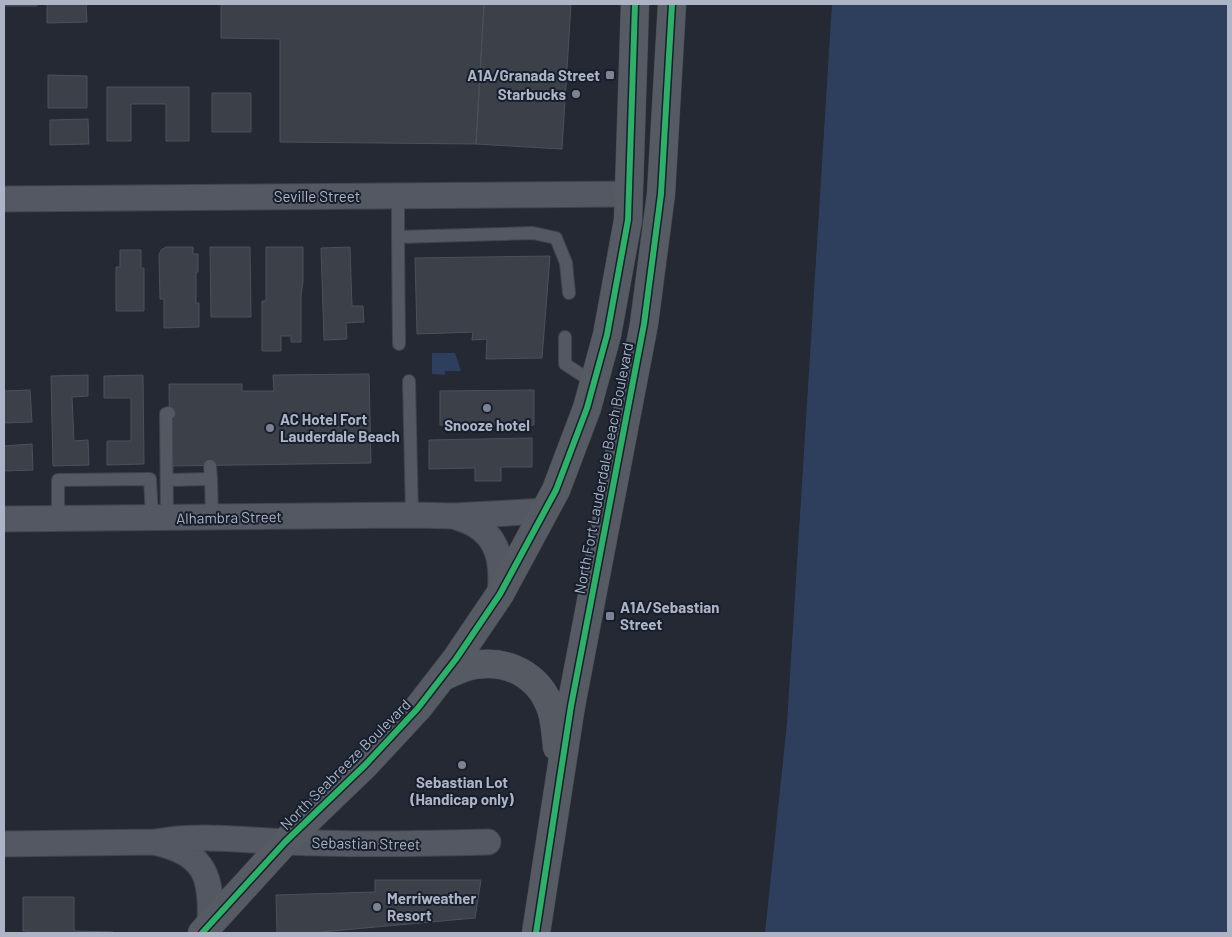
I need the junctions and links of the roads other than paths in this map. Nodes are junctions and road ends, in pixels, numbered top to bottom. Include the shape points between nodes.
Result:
1 (635, 4) edge
2 (672, 4) edge
3 (629, 194) junction
4 (398, 195) junction
5 (4, 199) edge
6 (398, 237) junction
7 (569, 293) dead end
8 (565, 337) dead end
9 (399, 344) dead end
10 (410, 381) dead end
11 (594, 383) junction
12 (169, 413) dead end
13 (575, 442) joint
14 (210, 466) dead end
15 (167, 480) junction
16 (211, 480) junction
17 (544, 511) junction
18 (412, 515) junction
19 (454, 516) junction
20 (212, 517) junction
21 (159, 518) junction
22 (4, 519) edge
23 (58, 519) junction
24 (500, 594) junction
25 (442, 677) junction
26 (560, 773) junction
27 (156, 842) junction
28 (285, 842) junction
29 (488, 842) dead end
30 (4, 844) edge
31 (206, 928) edge
32 (536, 933) edge

1 - 3 main road, North Fort Lauderdale Beach Boulevard
2 - 26 main road, North Fort Lauderdale Beach Boulevard via 661,194 644,324
3 - 4 street, Seville Street
3 - 11 main road, North Fort Lauderdale Beach Boulevard via 628,220 607,335
4 - 5 street, Seville Street
4 - 6 lane
6 - 7 lane via 533,233 556,238 566,263
6 - 9 lane
8 - 11 lane via 565,364
10 - 18 lane
11 - 13 main road, North Fort Lauderdale Beach Boulevard
12 - 15 lane via 166,414
13 - 17 main road, North Seabreeze Boulevard
14 - 16 lane
15 - 16 lane
15 - 21 lane
16 - 20 lane
17 - 19 street, Alhambra Street
17 - 24 main road, North Seabreeze Boulevard
18 - 19 street, Alhambra Street
18 - 20 street, Alhambra Street
19 - 24 street, Alhambra Street via 482,528 492,539 501,566
20 - 21 street, Alhambra Street
21 - 23 street, Alhambra Street
21 - 23 lane via 150,480 58,480
22 - 23 street, Alhambra Street
24 - 25 main road, North Seabreeze Boulevard
25 - 26 main road via 472,665 493,663 526,674 548,702 553,716
25 - 28 main road, North Seabreeze Boulevard via 395,734
26 - 32 main road, North Fort Lauderdale Beach Boulevard
27 - 28 street, Sebastian Street via 200,838
27 - 30 street, Sebastian Street
27 - 31 street, Sebastian Street via 188,853 199,864 210,889
28 - 29 street, Sebastian Street
28 - 31 main road, North Seabreeze Boulevard

